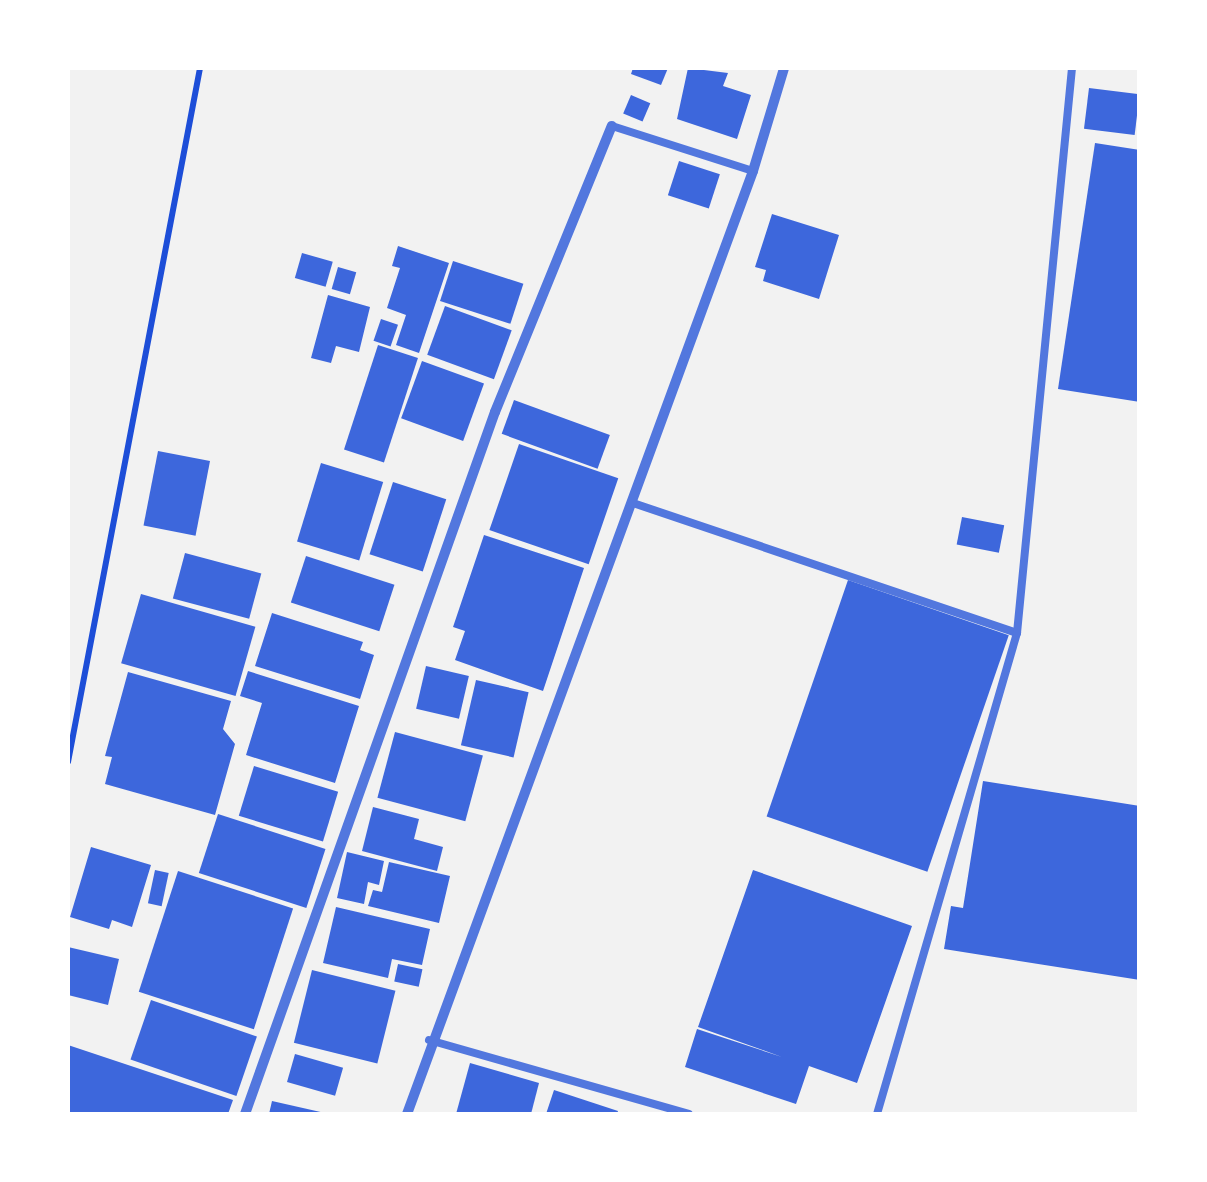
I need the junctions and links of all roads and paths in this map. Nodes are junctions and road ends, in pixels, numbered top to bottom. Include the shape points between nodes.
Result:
1 (200, 68) edge
2 (784, 68) edge
3 (1072, 68) edge
4 (612, 126) joint
5 (753, 171) junction
6 (633, 503) junction
7 (1017, 633) junction
8 (68, 762) edge
9 (429, 1040) junction
10 (245, 1114) edge
11 (407, 1114) edge
12 (688, 1114) edge
13 (878, 1114) edge

1 - 8 path
2 - 5 street
3 - 7 lane
4 - 5 lane
4 - 10 street via 495,412
5 - 6 street
6 - 7 lane
6 - 9 street
7 - 13 lane
9 - 11 street
9 - 12 lane

